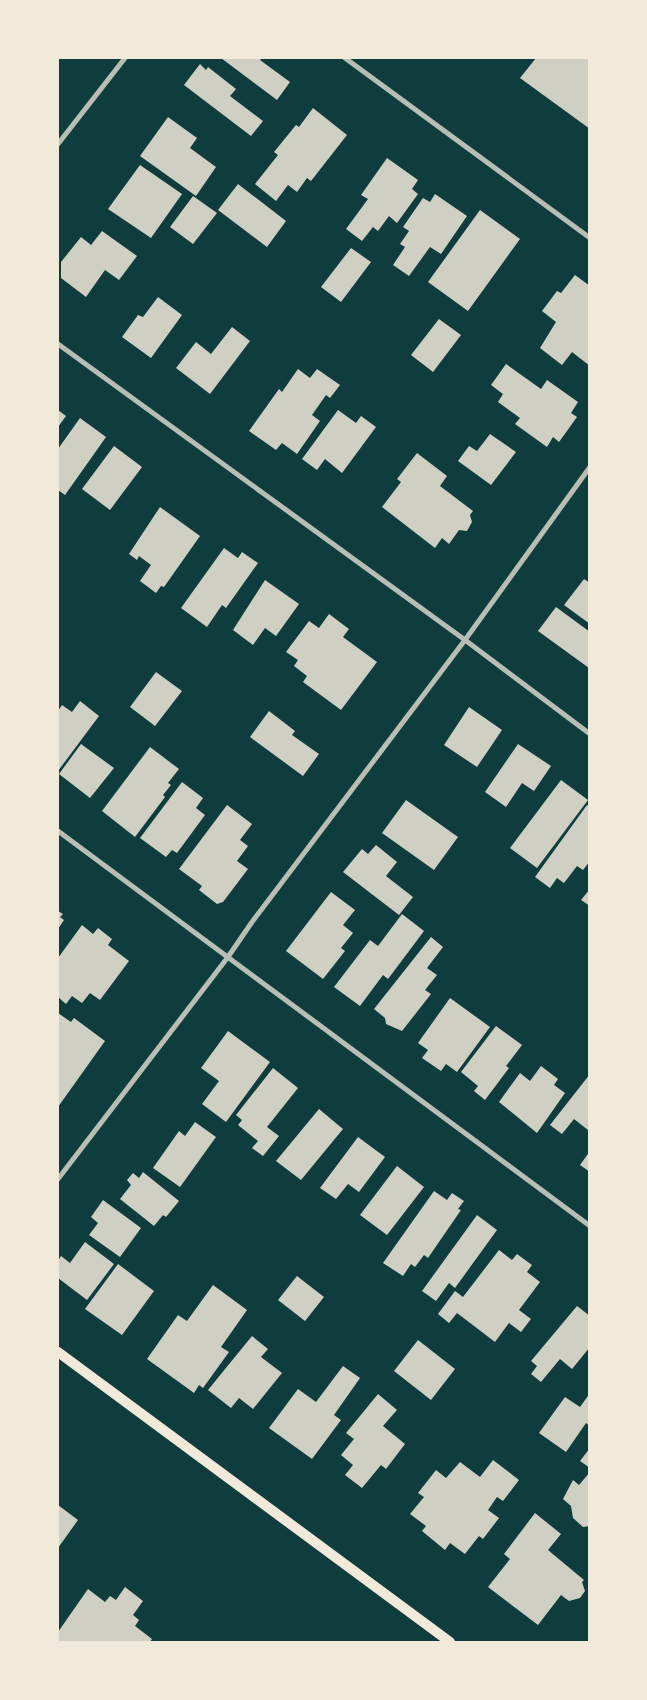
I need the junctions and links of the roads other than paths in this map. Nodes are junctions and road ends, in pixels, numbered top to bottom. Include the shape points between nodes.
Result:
1 (125, 58) edge
2 (345, 58) edge
3 (58, 144) edge
4 (590, 238) edge
5 (58, 344) edge
6 (590, 468) edge
7 (465, 640) junction
8 (590, 734) edge
9 (58, 831) edge
10 (228, 956) junction
11 (58, 1179) edge
12 (590, 1226) edge
13 (58, 1352) edge
14 (450, 1642) edge

1 - 3 street
2 - 4 street
5 - 7 street
6 - 7 street
7 - 8 street
7 - 10 street
9 - 10 street
10 - 11 street
10 - 12 street
13 - 14 main road

